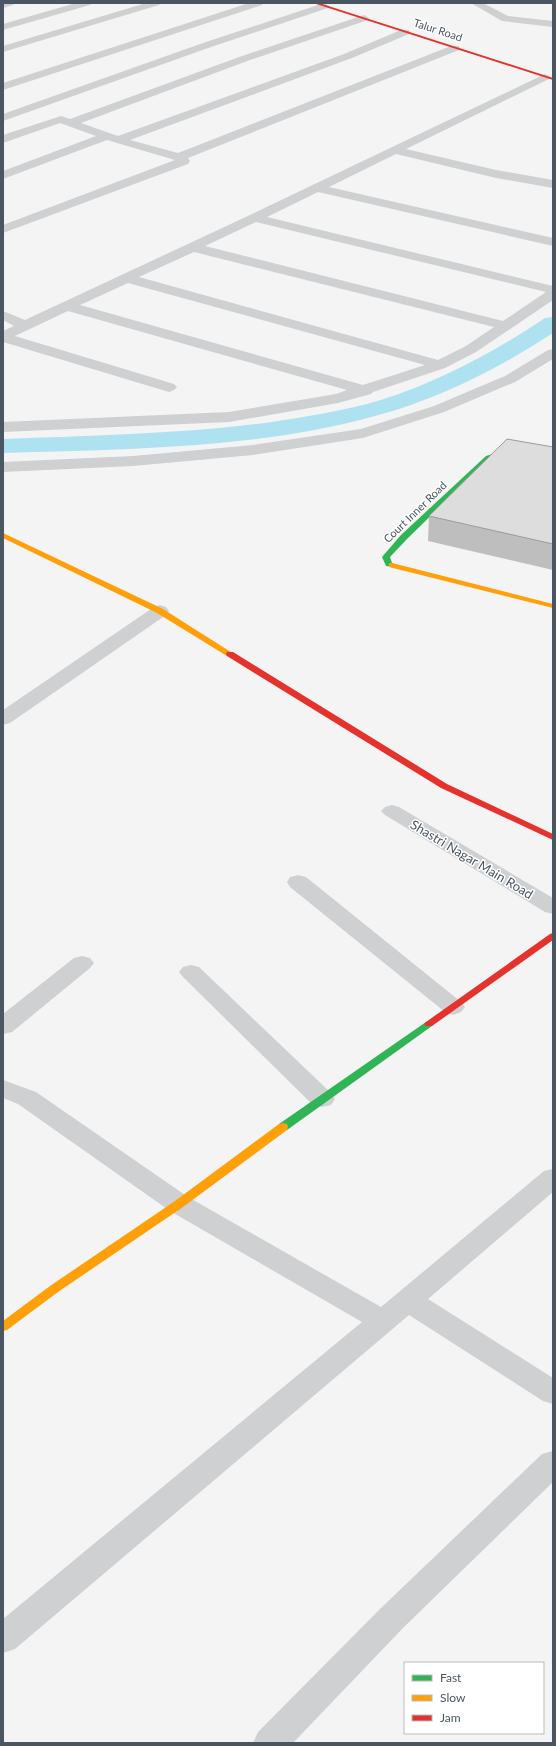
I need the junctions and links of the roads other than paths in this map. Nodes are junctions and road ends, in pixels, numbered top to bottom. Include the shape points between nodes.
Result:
1 (10, 3) edge
2 (87, 3) edge
3 (156, 3) edge
4 (259, 3) edge
5 (476, 3) edge
6 (324, 4) edge
7 (3, 5) edge
8 (364, 18) junction
9 (553, 24) edge
10 (3, 27) edge
11 (405, 32) junction
12 (455, 48) junction
13 (3, 49) edge
14 (550, 76) edge
15 (3, 86) edge
16 (9, 98) edge
17 (33, 107) junction
18 (3, 118) edge
19 (65, 121) junction
20 (113, 138) junction
21 (3, 139) edge
22 (393, 150) junction
23 (179, 156) junction
24 (3, 175) edge
25 (553, 184) edge
26 (317, 188) junction
27 (255, 218) junction
28 (3, 229) edge
29 (553, 242) edge
30 (192, 247) junction
31 (126, 278) junction
32 (553, 290) edge
33 (553, 294) edge
34 (67, 306) junction
35 (3, 315) edge
36 (26, 326) junction
37 (506, 326) junction
38 (3, 337) edge
39 (553, 353) edge
40 (440, 365) junction
41 (169, 387) dead end
42 (366, 391) junction
43 (3, 427) edge
44 (553, 465) edge
45 (3, 467) edge
46 (3, 535) edge
47 (553, 606) edge
48 (160, 611) junction
49 (3, 719) edge
50 (392, 811) dead end
51 (553, 838) edge
52 (298, 882) dead end
53 (553, 907) edge
54 (553, 936) edge
55 (82, 963) dead end
56 (191, 972) dead end
57 (453, 1007) junction
58 (3, 1026) edge
59 (3, 1088) edge
60 (322, 1099) junction
61 (553, 1178) edge
62 (178, 1204) junction
63 (408, 1300) junction
64 (383, 1321) junction
65 (3, 1327) edge
66 (553, 1393) edge
67 (553, 1462) edge
68 (3, 1639) edge
69 (270, 1743) edge

1 - 7 street
2 - 10 street
3 - 13 street
4 - 15 street
5 - 9 street via 506,19
6 - 8 street, Talur Road
6 - 14 street, Talur Road
6 - 17 street
8 - 11 street, Talur Road
8 - 19 street
11 - 12 street, Talur Road
11 - 20 street via 348,56
12 - 14 street, Talur Road
12 - 23 street
14 - 22 street
16 - 17 street
17 - 18 street
17 - 19 street
19 - 20 street
19 - 21 street
20 - 23 street
20 - 24 street
22 - 25 street via 496,174
22 - 26 street
23 - 28 street via 184,161 181,163
26 - 27 street
26 - 29 street
27 - 30 street
27 - 32 street
30 - 31 street
30 - 37 street
31 - 34 street
31 - 40 street
33 - 37 street
34 - 36 street
34 - 42 street
35 - 36 street
36 - 38 street
37 - 40 street
38 - 41 street
39 - 45 street via 510,379 439,409 363,433 253,450 141,460
40 - 42 street
42 - 43 street via 229,417
44 - 47 street, Court Inner Road via 496,455 488,457 386,557 389,564
46 - 48 street
48 - 49 street
48 - 51 street via 444,786
50 - 53 street, Shastri Nagar Main Road
52 - 57 street
54 - 57 street
55 - 58 street
56 - 60 street
57 - 60 street
59 - 62 street via 27,1098
60 - 62 street
61 - 63 street
62 - 64 street
62 - 65 street
63 - 64 street
63 - 66 street
64 - 68 street
67 - 69 street via 392,1618

